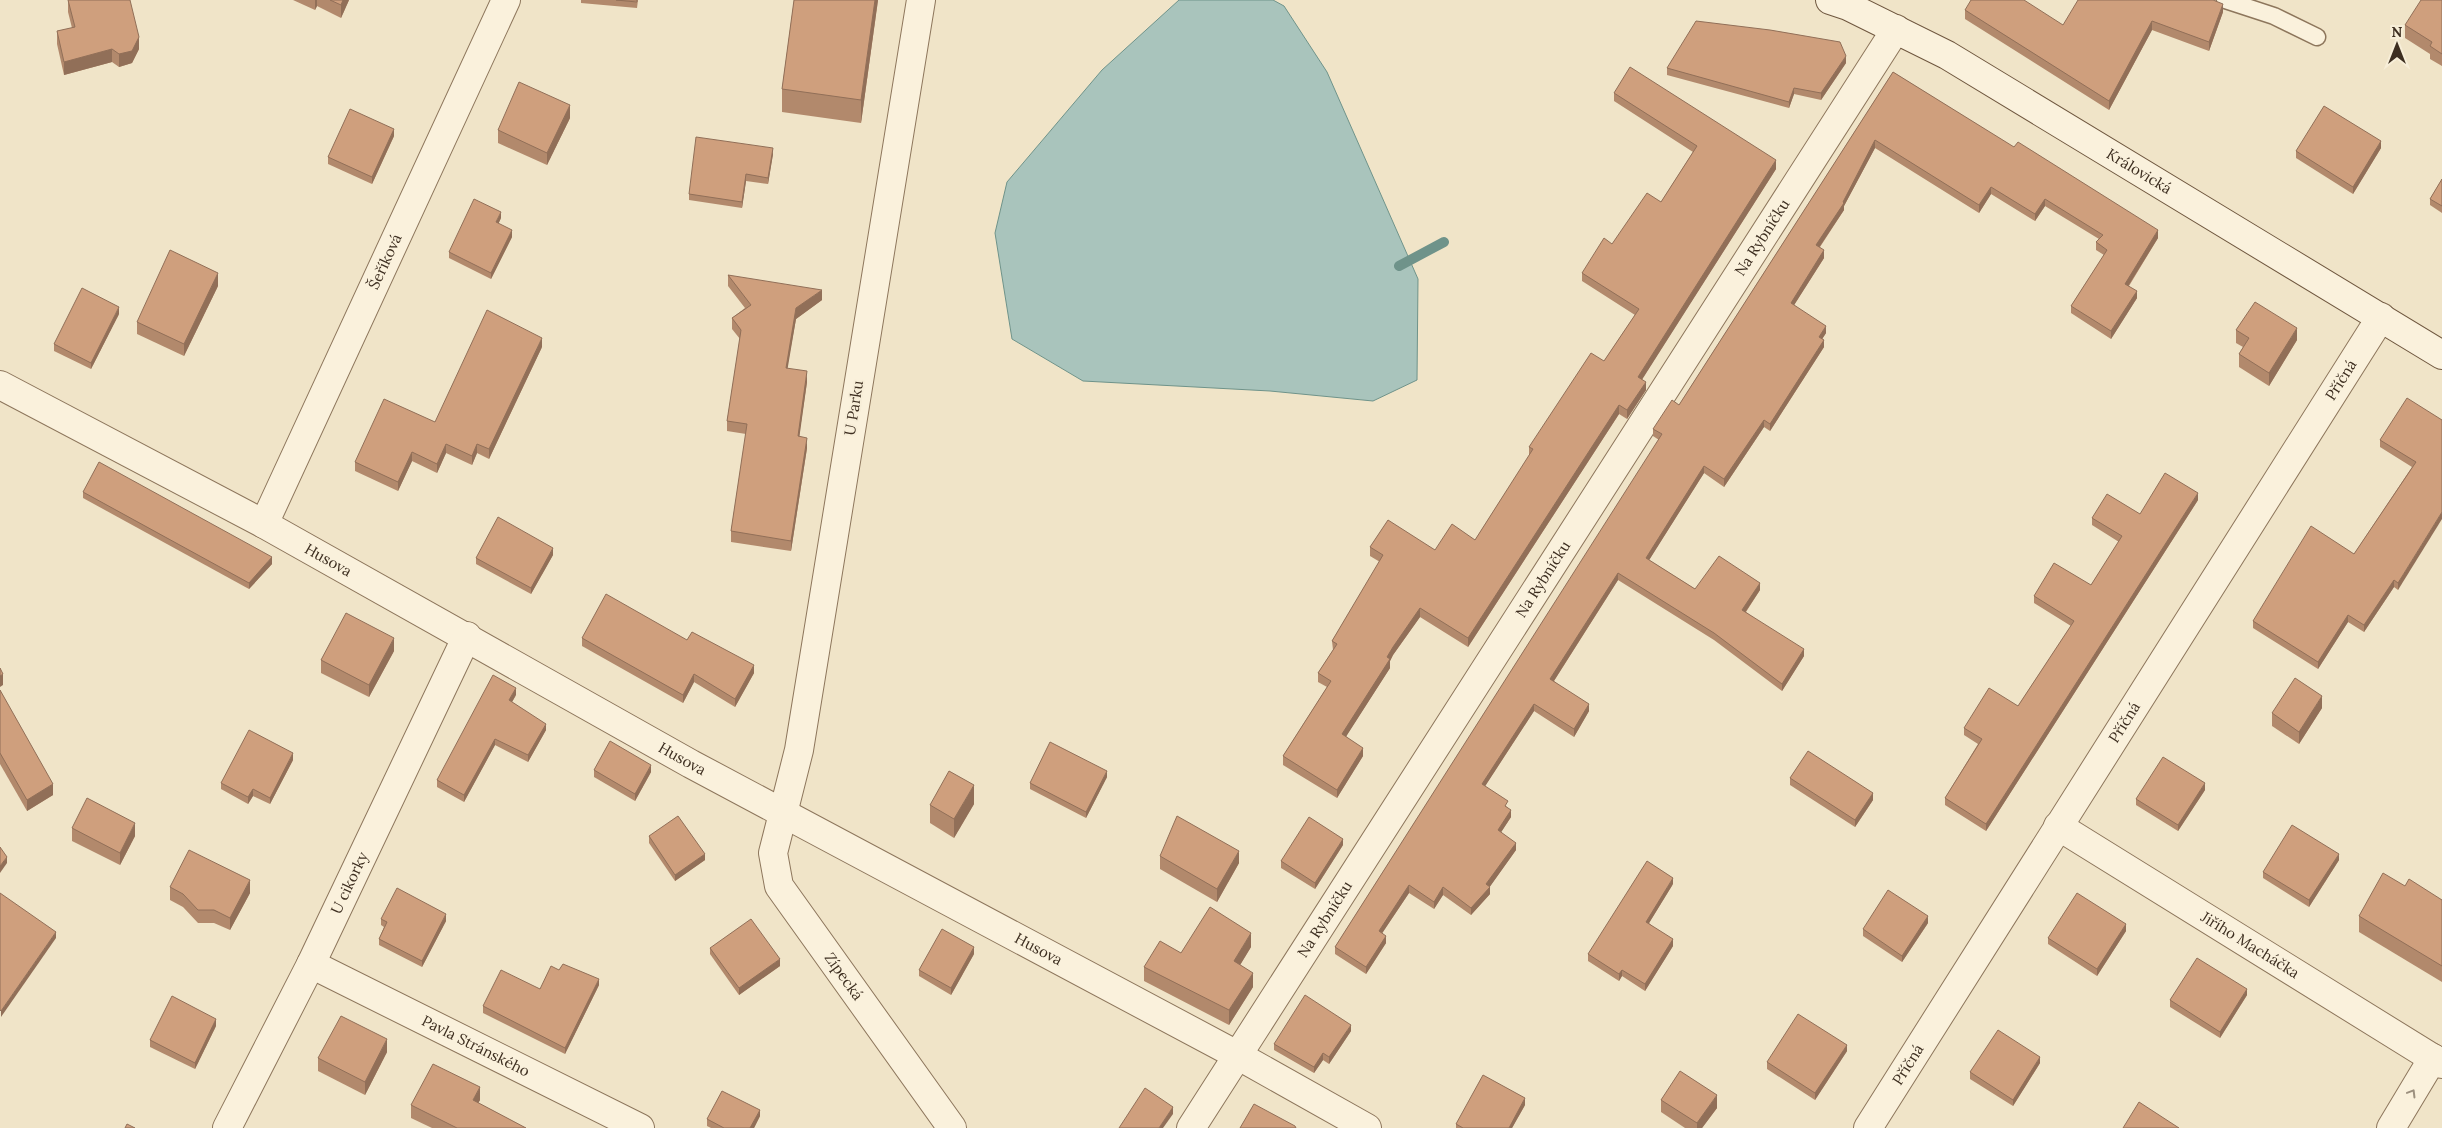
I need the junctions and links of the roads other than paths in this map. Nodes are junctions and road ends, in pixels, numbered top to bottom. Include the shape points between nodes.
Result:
1 (506, 0) edge
2 (921, 0) edge
3 (1830, 0) edge
4 (2225, 0) edge
5 (1896, 29) junction
6 (2317, 37) dead end
7 (2381, 317) junction
8 (2442, 355) edge
9 (0, 385) edge
10 (264, 524) junction
11 (467, 636) junction
12 (784, 815) junction
13 (2058, 826) junction
14 (311, 964) junction
15 (1237, 1055) junction
16 (2437, 1061) edge
17 (227, 1128) edge
18 (640, 1128) edge
19 (952, 1128) edge
20 (1191, 1128) edge
21 (1367, 1128) edge
22 (1868, 1128) edge
23 (2391, 1128) edge

1 - 10 street, Šeříková
2 - 12 street, U Parku via 799,750
3 - 5 street, Královická
4 - 6 lane via 2274,16
5 - 7 street, Královická via 1947,55
5 - 15 street, Na Rybníčku
7 - 8 street, Královická
7 - 13 street, Příčná
9 - 10 street, Husova
10 - 11 street, Husova
11 - 12 street, Husova
11 - 14 street, U cikorky
12 - 15 street, Husova
12 - 19 street, Zípecká via 774,853 779,886
13 - 16 street, Jiřího Macháčka
13 - 22 street, Příčná
14 - 17 street, U cikorky
14 - 18 street, Pavla Stránského
15 - 20 street, Na Rybníčku
15 - 21 street, Husova
23 -> 16 street

